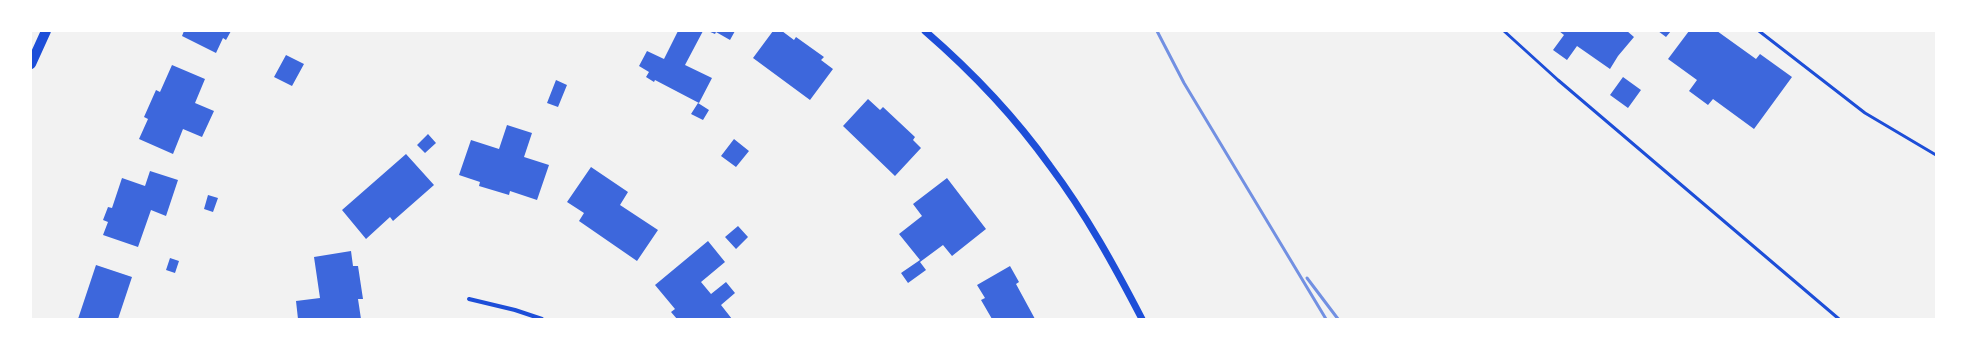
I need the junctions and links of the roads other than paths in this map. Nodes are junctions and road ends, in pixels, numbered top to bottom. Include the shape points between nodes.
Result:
1 (46, 31) edge
2 (925, 31) edge
3 (1504, 31) edge
4 (1759, 31) edge
5 (31, 64) edge
6 (1936, 155) edge
7 (469, 299) dead end
8 (542, 319) edge
9 (1142, 319) edge
10 (1839, 319) edge

1 - 5 main road
2 - 9 street via 972,76 1050,166 1086,220
3 - 10 lane
4 - 6 lane via 1865,113
7 - 8 street

